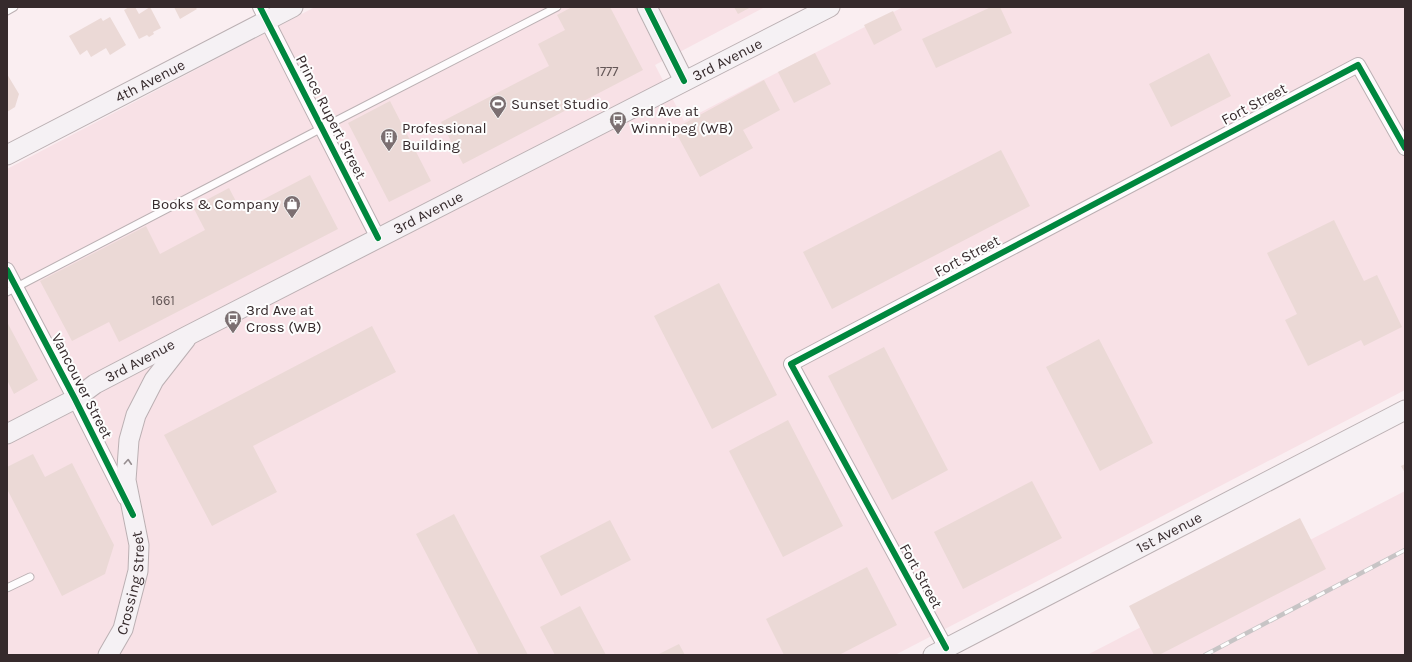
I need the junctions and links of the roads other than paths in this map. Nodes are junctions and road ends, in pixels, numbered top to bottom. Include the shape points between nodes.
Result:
1 (14, 7) edge
2 (292, 7) edge
3 (557, 7) edge
4 (647, 7) edge
5 (830, 7) edge
6 (7, 11) edge
7 (263, 14) edge
8 (684, 81) junction
9 (322, 128) junction
10 (1405, 148) edge
11 (7, 155) edge
12 (378, 238) junction
13 (7, 270) edge
14 (12, 290) edge
15 (190, 334) junction
16 (75, 399) junction
17 (1405, 410) edge
18 (7, 434) edge
19 (133, 515) junction
20 (30, 577) dead end
21 (7, 588) edge
22 (939, 652) edge
23 (108, 655) edge

1 - 6 lane
2 - 7 main road, 4th Avenue
3 - 9 lane
4 - 8 main road
5 - 8 main road, 3rd Avenue
7 - 9 street, Prince Rupert Street
7 - 11 main road, 4th Avenue
8 - 12 main road, 3rd Avenue
9 - 12 street, Prince Rupert Street
9 - 14 lane
10 - 22 street, Fort Street via 1358,64 791,364
12 - 15 main road, 3rd Avenue
13 - 14 street, Vancouver Street
14 - 16 street, Vancouver Street
15 - 16 main road, 3rd Avenue via 95,384
19 -> 15 main road, Crossing Street via 126,480 129,440 136,415 154,380
16 - 18 main road, 3rd Avenue
16 - 19 street, Vancouver Street
17 - 22 main road, 1st Avenue
19 - 23 main road, Crossing Street via 139,545 138,571 123,629
20 - 21 lane

